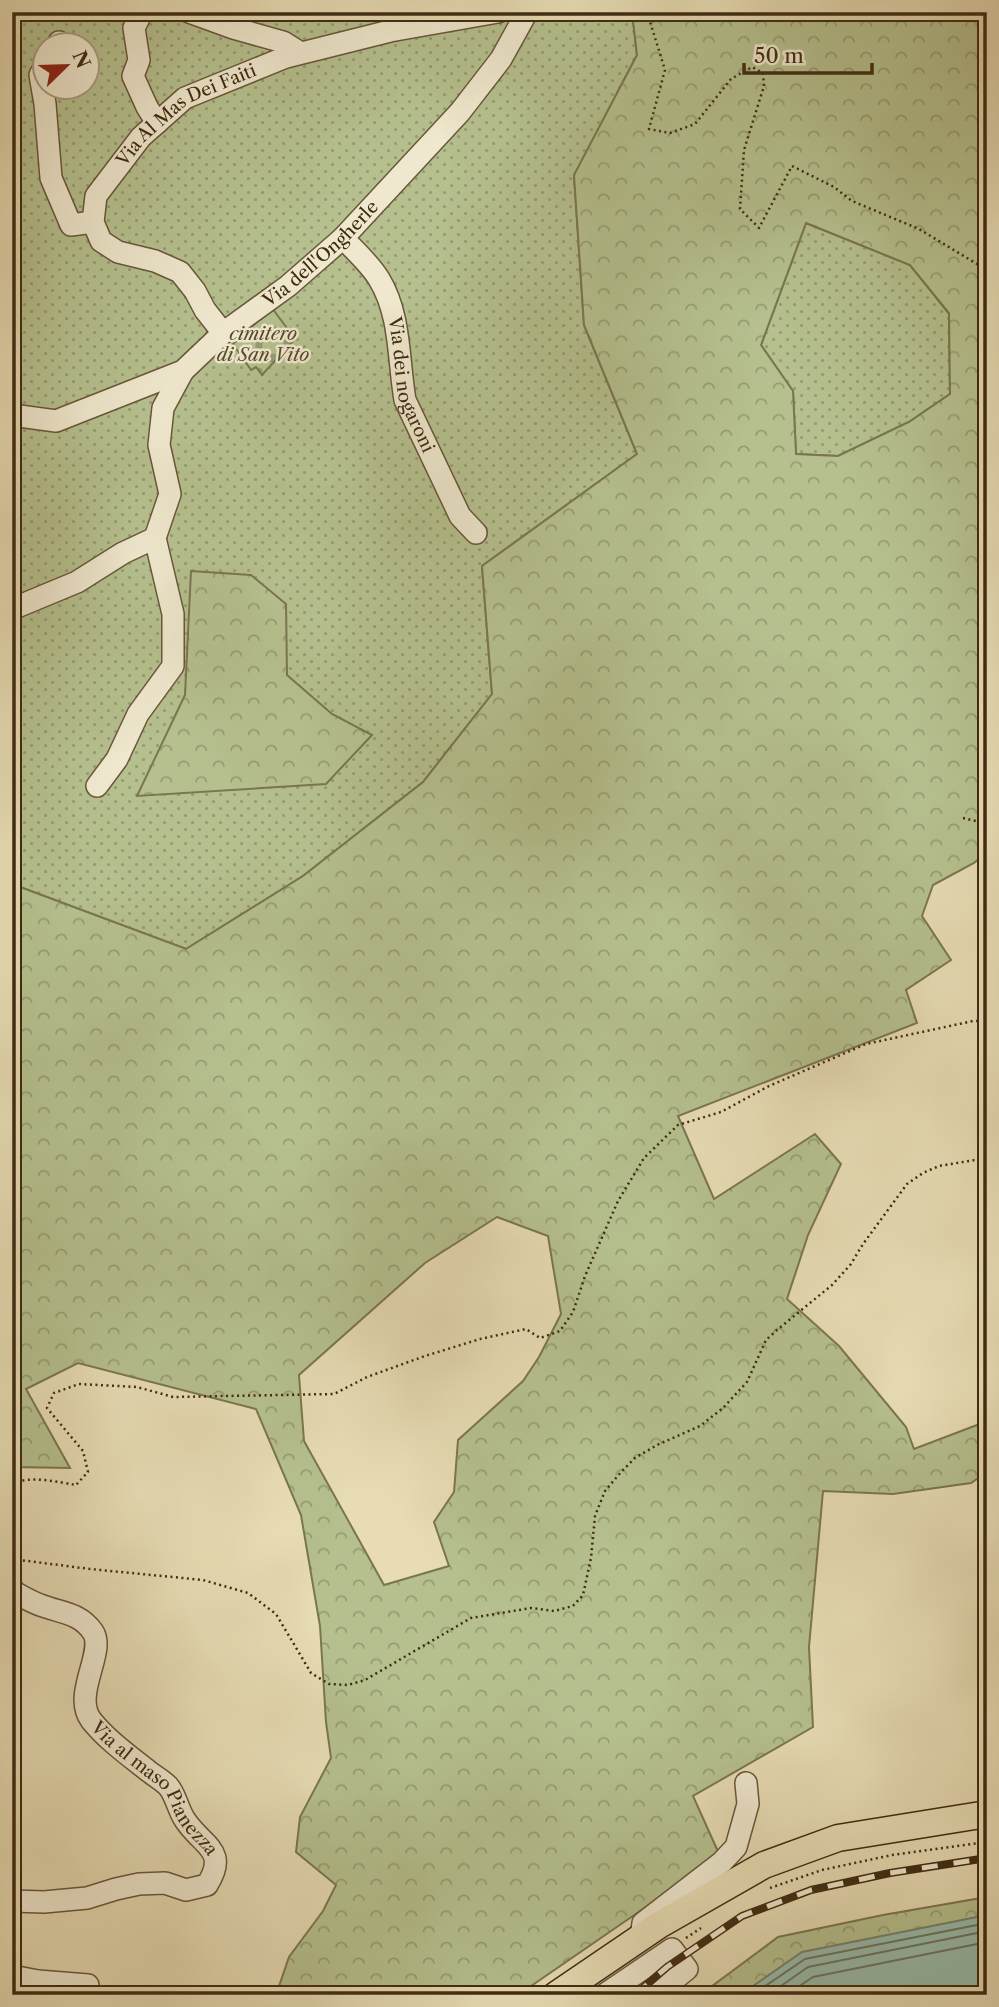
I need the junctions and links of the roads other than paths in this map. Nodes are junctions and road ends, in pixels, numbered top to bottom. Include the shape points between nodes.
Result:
1 (142, 12) edge
2 (189, 12) edge
3 (498, 12) edge
4 (527, 12) edge
5 (299, 52) junction
6 (46, 102) edge
7 (157, 123) junction
8 (93, 222) junction
9 (344, 238) junction
10 (223, 333) junction
11 (183, 372) junction
12 (12, 415) edge
13 (476, 533) dead end
14 (155, 538) junction
15 (12, 609) edge
16 (97, 786) dead end
17 (12, 1588) edge
18 (746, 1783) dead end
19 (987, 1814) edge
20 (12, 1901) edge
21 (642, 1937) junction
22 (12, 1976) edge
23 (88, 1985) dead end
24 (556, 1995) edge
25 (604, 1995) edge
26 (655, 1995) edge

1 - 7 street via 134,28 139,60 133,76
2 - 5 street via 283,42
3 - 5 street, Via Al Mas Dei Faiti
4 - 9 street, Via dell'Ongherle via 501,59 460,112
5 - 7 street, Via Al Mas Dei Faiti via 186,98
6 - 8 street via 51,178 71,225
7 - 8 street, Via Al Mas Dei Faiti via 96,196
8 - 10 street via 101,241 118,252 180,272
9 - 10 street, Via dell'Ongherle
9 - 13 street, Via dei nogaroni via 379,278 392,308 405,400 460,516
10 - 11 street, Via dell'Ongherle
11 - 12 street, Via dell'Ongherle via 56,421
11 - 14 street via 163,408 159,445 170,494
14 - 15 street via 77,582
14 - 16 street via 173,614 173,666 138,714 117,759
17 - 20 street, Via al maso Pianezza via 43,1607 82,1620 95,1634 97,1645 85,1705 89,1718 169,1787 183,1818 215,1853 217,1862 207,1885 186,1890 165,1883 139,1884 86,1898
18 - 21 street via 748,1804 736,1847 643,1923
19 - 21 main road via 838,1838 764,1865
21 - 24 main road
22 - 23 street
25 - 26 street via 672,1949 687,1969

